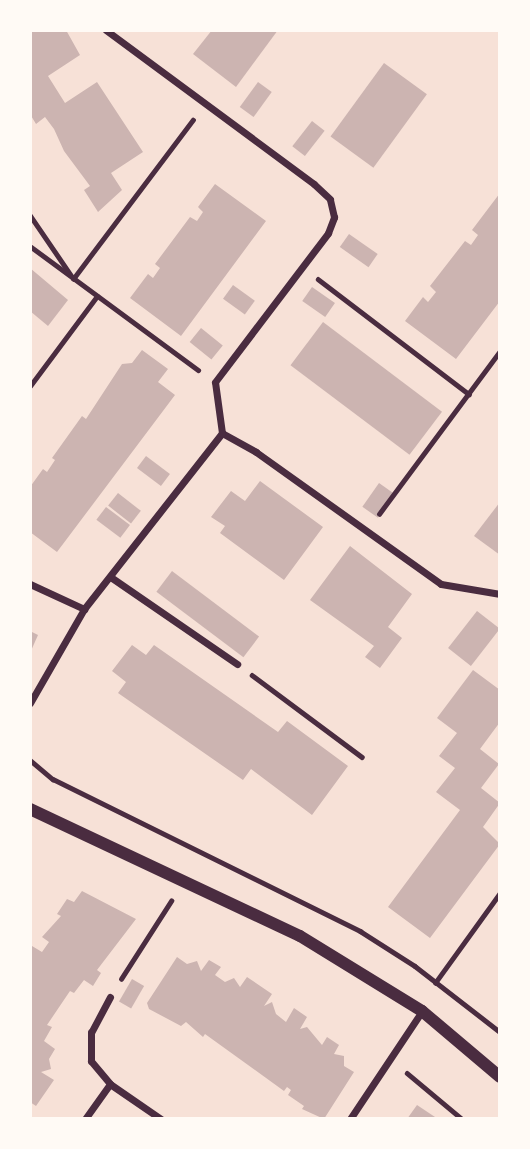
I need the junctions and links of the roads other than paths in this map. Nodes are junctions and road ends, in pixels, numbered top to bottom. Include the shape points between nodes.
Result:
1 (106, 30) edge
2 (222, 433) junction
3 (112, 578) junction
4 (30, 584) edge
5 (500, 594) edge
6 (84, 609) junction
7 (237, 664) road end
8 (30, 703) edge
9 (30, 809) edge
10 (110, 997) road end
11 (422, 1011) junction
12 (500, 1077) edge
13 (110, 1084) junction
14 (85, 1119) edge
15 (161, 1119) edge
16 (350, 1119) edge

1 - 2 street via 330,199 334,217 328,233 215,382
2 - 3 street
2 - 5 street via 256,452 441,584
3 - 6 street
3 - 7 street
4 - 6 street
6 - 8 street
9 - 11 street via 300,936
10 - 13 street via 91,1032 91,1061
11 - 12 street
11 - 16 street
13 - 14 street
13 - 15 street

